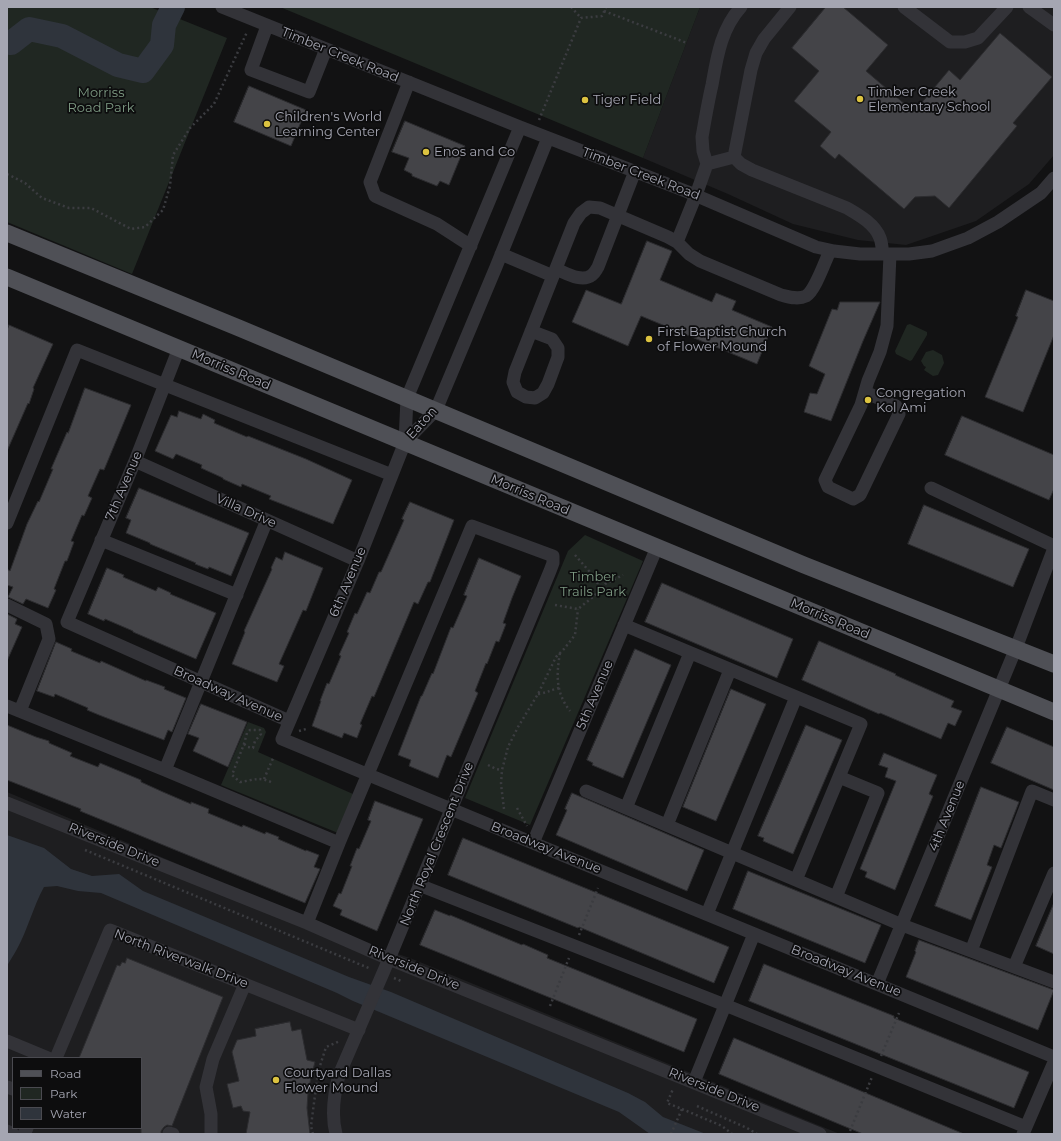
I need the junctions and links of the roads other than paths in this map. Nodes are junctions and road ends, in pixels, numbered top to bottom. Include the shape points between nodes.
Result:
1 (222, 7) edge
2 (741, 7) edge
3 (790, 7) edge
4 (904, 7) edge
5 (1007, 7) edge
6 (1029, 7) edge
7 (1054, 25) edge
8 (267, 26) junction
9 (326, 49) junction
10 (409, 82) junction
11 (520, 127) junction
12 (548, 138) junction
13 (734, 157) junction
14 (707, 164) junction
15 (635, 171) junction
16 (1054, 178) edge
17 (696, 195) junction
18 (618, 216) junction
19 (7, 233) edge
20 (677, 242) junction
21 (471, 246) junction
22 (830, 251) junction
23 (501, 254) junction
24 (887, 254) junction
25 (554, 272) junction
26 (7, 277) edge
27 (531, 331) junction
28 (179, 348) junction
29 (165, 385) junction
30 (865, 392) junction
31 (407, 398) junction
32 (436, 410) junction
33 (405, 442) junction
34 (134, 461) junction
35 (392, 475) junction
36 (931, 488) dead end
37 (267, 520) junction
38 (7, 523) edge
39 (101, 540) junction
40 (657, 547) junction
41 (1054, 547) edge
42 (358, 561) junction
43 (237, 595) junction
44 (7, 604) edge
45 (67, 622) joint
46 (624, 625) junction
47 (1016, 648) junction
48 (690, 653) junction
49 (1054, 664) edge
50 (730, 670) junction
51 (201, 682) junction
52 (999, 690) junction
53 (796, 697) junction
54 (7, 706) edge
55 (20, 711) junction
56 (1054, 712) edge
57 (289, 721) junction
58 (165, 770) junction
59 (367, 774) junction
60 (839, 776) junction
61 (586, 791) dead end
62 (1054, 800) edge
63 (7, 803) edge
64 (626, 808) junction
65 (451, 809) junction
66 (667, 825) junction
67 (338, 843) junction
68 (533, 843) junction
69 (732, 853) junction
70 (1054, 873) edge
71 (796, 880) junction
72 (419, 885) junction
73 (836, 897) junction
74 (707, 914) junction
75 (307, 923) junction
76 (902, 925) junction
77 (754, 934) junction
78 (971, 951) junction
79 (389, 959) junction
80 (1014, 968) junction
81 (1054, 982) edge
82 (245, 984) junction
83 (877, 984) junction
84 (725, 1005) junction
85 (359, 1030) junction
86 (7, 1041) edge
87 (46, 1057) edge
88 (56, 1057) edge
89 (1054, 1057) edge
90 (1054, 1062) edge
91 (694, 1082) junction
92 (1025, 1130) edge
93 (7, 1131) edge
94 (13, 1134) edge
95 (211, 1134) edge
96 (336, 1134) edge
97 (820, 1134) edge

1 - 8 street, Timber Creek Road
2 - 14 street via 724,33 717,54 702,137
3 - 13 street via 756,53
4 - 5 street via 950,42 965,42 978,38
6 - 7 street
8 - 9 street, Timber Creek Road
8 - 9 street via 251,70 309,92
9 - 10 street, Timber Creek Road
10 - 11 street, Timber Creek Road
10 - 21 street via 370,182 376,196 438,224
11 - 12 street, Timber Creek Road
11 - 21 street, Eaton
12 - 15 street, Timber Creek Road
12 - 23 street, Eaton
13 - 14 street
13 - 24 street via 752,170 847,208 860,216 880,237
14 - 17 street
15 - 17 street, Timber Creek Road
15 - 18 street
16 - 24 street, Timber Creek Road via 1041,193 998,222 968,238 932,252
17 - 20 street
17 - 22 street, Timber Creek Road via 816,248
18 - 20 street
18 - 25 street via 593,275 577,278
18 - 25 street via 600,208 589,207 581,213 574,223
19 - 31 main road
20 - 22 street via 700,261 781,295 795,298 806,295 814,287
21 - 31 street, Eaton
22 - 24 street, Timber Creek Road
23 - 25 street
23 - 32 street, Eaton
24 - 30 street via 887,326
25 - 27 street
26 - 28 main road, Morriss Road
27 - 27 street via 513,382 517,392 535,398 546,388 558,356 558,348 552,340
28 - 29 street, 7th Avenue
28 - 33 main road, Morriss Road
29 - 34 street, 7th Avenue
29 - 35 street
29 - 38 street via 77,350
30 - 30 street via 896,406 899,414 860,495 853,499 828,487 826,480
31 - 32 main road
31 - 33 street, Eaton
32 - 33 street, Eaton
32 - 47 main road via 804,565
33 - 35 street, 6th Avenue
33 - 40 main road, Morriss Road
34 - 37 street, Villa Drive
34 - 39 street, 7th Avenue
35 - 42 street, 6th Avenue
36 - 41 street
37 - 42 street, Villa Drive
37 - 43 street
39 - 43 street
39 - 45 street, 7th Avenue
40 - 46 street, 5th Avenue
40 - 52 main road, Morriss Road
41 - 47 street, 4th Avenue
42 - 57 street, 6th Avenue
43 - 51 street
44 - 55 street via 46,624 49,639
45 - 51 street, Broadway Avenue
46 - 48 street
46 - 68 street, 5th Avenue
47 - 49 main road
47 - 52 street, 4th Avenue
48 - 50 street
48 - 64 street
50 - 53 street
50 - 66 street
51 - 57 street, Broadway Avenue
51 - 58 street
52 - 56 main road, Morriss Road
52 - 76 street, 4th Avenue
53 - 60 street via 861,724
53 - 69 street
54 - 55 street
55 - 58 street
57 - 59 street, Broadway Avenue via 282,739
58 - 67 street
59 - 65 street, Broadway Avenue
59 - 65 street, North Royal Crescent Drive via 472,526 553,556 552,567
59 - 67 street
60 - 71 street
60 - 73 street via 878,793
61 - 64 street
62 - 78 street via 1032,791
63 - 75 street, Riverside Drive
64 - 66 street
65 - 68 street, Broadway Avenue
65 - 72 street, North Royal Crescent Drive
66 - 69 street
67 - 75 street
68 - 74 street, Broadway Avenue
69 - 71 street
69 - 74 street
70 - 80 street
71 - 73 street
72 - 79 street, North Royal Crescent Drive
72 - 84 street
73 - 76 street
74 - 77 street, Broadway Avenue
75 - 79 street, Riverside Drive
76 - 78 street
76 - 83 street, 4th Avenue
77 - 83 street, Broadway Avenue
77 - 84 street
78 - 80 street
79 - 85 street, North Royal Crescent Drive
79 - 91 street, Riverside Drive
80 - 81 street
82 - 85 street, North Riverwalk Drive
82 - 88 street, North Riverwalk Drive via 110,930
82 - 95 street via 213,1059 206,1087 211,1114
83 - 89 street, Broadway Avenue
84 - 91 street
84 - 92 street
85 - 96 street, North Royal Crescent Drive via 339,1075 334,1108
86 - 87 street
90 - 92 street
91 - 97 street, Riverside Drive
93 - 94 street

